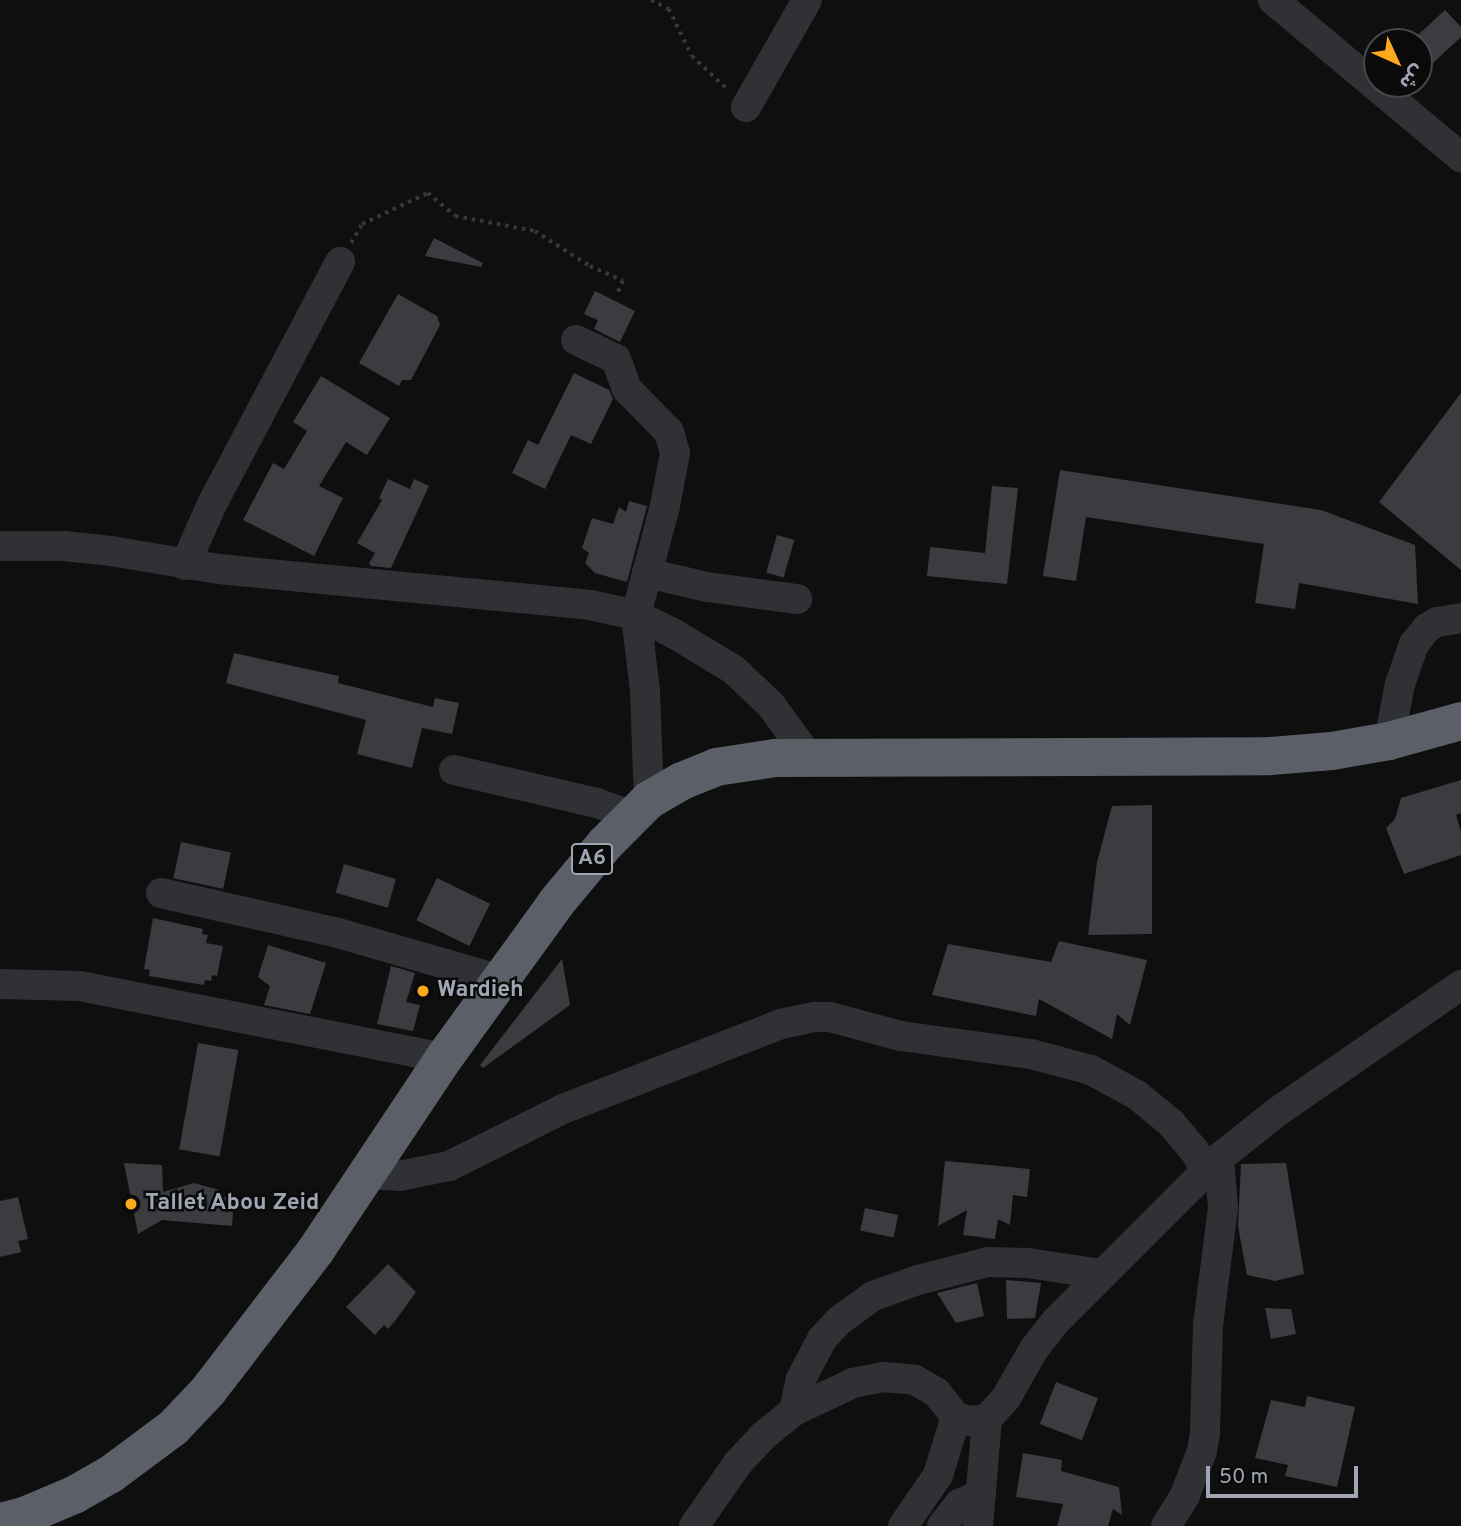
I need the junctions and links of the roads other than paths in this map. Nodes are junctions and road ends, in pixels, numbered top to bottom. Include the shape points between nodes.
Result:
1 (807, 0) edge
2 (1273, 0) edge
3 (746, 107) road end
4 (1461, 157) edge
5 (340, 262) road end
6 (576, 340) dead end
7 (0, 546) edge
8 (185, 565) junction
9 (647, 573) junction
10 (797, 599) dead end
11 (636, 615) junction
12 (1461, 618) edge
13 (1461, 721) edge
14 (1389, 741) junction
15 (808, 756) junction
16 (454, 770) dead end
17 (641, 808) junction
18 (161, 893) dead end
19 (501, 980) junction
20 (0, 984) edge
21 (1461, 985) edge
22 (444, 1058) junction
23 (1213, 1164) junction
24 (366, 1174) junction
25 (1101, 1274) junction
26 (794, 1411) junction
27 (956, 1417) junction
28 (987, 1419) junction
29 (981, 1494) junction
30 (0, 1522) edge
31 (694, 1526) edge
32 (903, 1526) edge
33 (942, 1526) edge
34 (978, 1526) edge
35 (1166, 1526) edge

1 - 3 street
2 - 4 street
5 - 8 street via 212,504
6 - 9 street via 616,359 628,388 669,432 675,453
7 - 8 street via 63,546
8 - 11 street via 590,605
9 - 10 street via 707,587
9 - 11 street
11 - 15 street via 734,670 771,705
11 - 17 street via 646,714
12 - 14 street via 1437,622 1414,644 1400,684
13 - 14 highway, A6
14 - 15 highway, A6 via 1332,751 1246,756
15 - 17 highway, A6 via 716,767 682,781
16 - 17 street via 597,803
17 - 19 highway, A6 via 563,894
18 - 19 street via 338,933
19 - 22 highway, A6
20 - 22 street via 80,986
21 - 23 street via 1288,1105
22 - 24 highway, A6
23 - 24 street via 1137,1095 1091,1070 1031,1054 901,1036 841,1019 815,1017 781,1024 563,1109 449,1166 399,1176
23 - 25 street
23 - 35 street via 1223,1209 1208,1325 1205,1432 1185,1496
24 - 30 highway, A6 via 281,1297 173,1428 102,1479 24,1516
25 - 26 street via 988,1262 873,1296 822,1339 801,1379
25 - 28 street via 1041,1339 1006,1398
26 - 27 street via 853,1383 901,1376 936,1392
26 - 31 street via 738,1463
27 - 28 street
27 - 32 street via 938,1475
28 - 29 street
29 - 33 street via 959,1504
29 - 34 street

